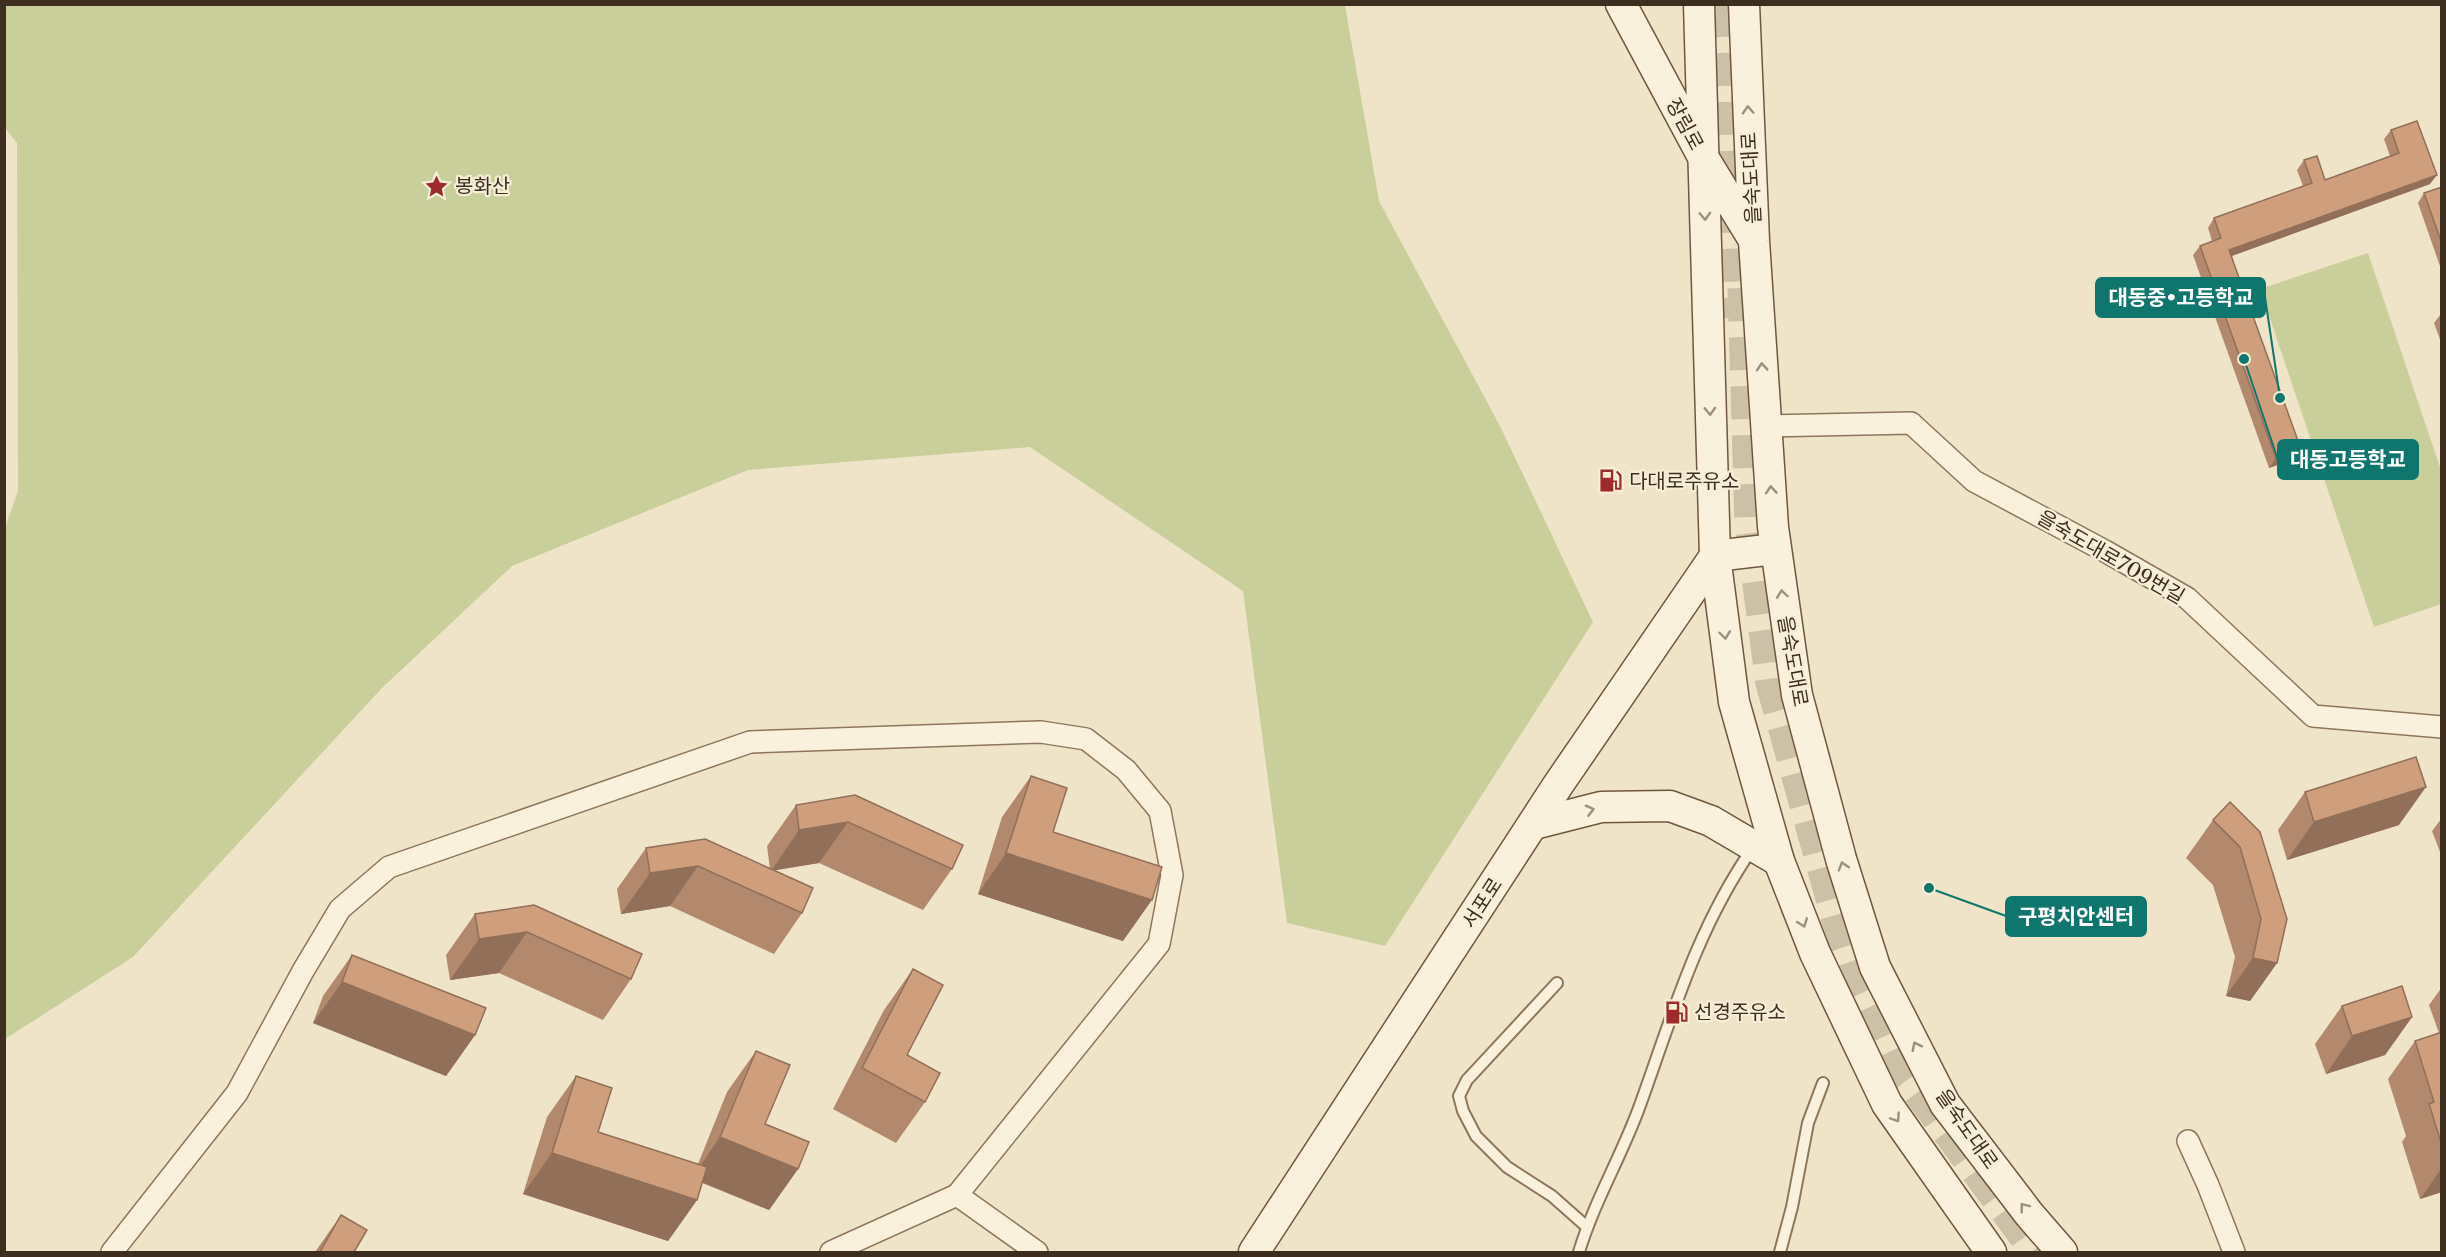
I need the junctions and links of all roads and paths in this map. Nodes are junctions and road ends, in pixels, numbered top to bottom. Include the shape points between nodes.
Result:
1 (1621, 4) edge
2 (1699, 4) edge
3 (1743, 4) edge
4 (1703, 157) junction
5 (1754, 241) junction
6 (1766, 426) junction
7 (1775, 549) junction
8 (1715, 556) junction
9 (2442, 728) edge
10 (1534, 824) junction
11 (1767, 854) junction
12 (1557, 983) dead end
13 (1823, 1083) dead end
14 (2188, 1141) dead end
15 (957, 1195) junction
16 (1587, 1227) junction
17 (112, 1252) edge
18 (831, 1252) edge
19 (1038, 1252) edge
20 (1254, 1252) edge
21 (1579, 1252) edge
22 (1780, 1252) edge
23 (1991, 1252) edge
24 (2062, 1252) edge
25 (2234, 1252) edge

1 - 4 main road, 장림로
2 - 4 main road
5 -> 3 main road, 을숙도대로
4 - 5 main road, 장림로
4 -> 8 main road
6 -> 5 main road, 을숙도대로
7 -> 6 main road, 을숙도대로
6 - 9 street, 을숙도대로709번길 via 1911,423 1974,481 2187,598 2313,716
7 - 8 main road
24 -> 7 main road, 을숙도대로 via 1945,1104 1875,967 1797,695
8 - 10 main road, 서포로
8 -> 11 main road via 1734,702
10 -> 11 main road via 1601,807 1670,806 1712,821
10 - 20 main road, 서포로
11 - 16 lane via 1730,882 1701,942 1674,1004 1638,1111
11 -> 23 main road via 1887,1104
12 - 16 lane via 1467,1080 1459,1096 1476,1136 1507,1167 1552,1196
13 - 22 lane via 1808,1123
14 - 25 street
15 - 17 street via 1159,944 1172,875 1160,811 1126,770 1086,739 1041,732 750,742 389,867 340,909 237,1093
15 - 18 street
15 - 19 street
16 - 21 lane

